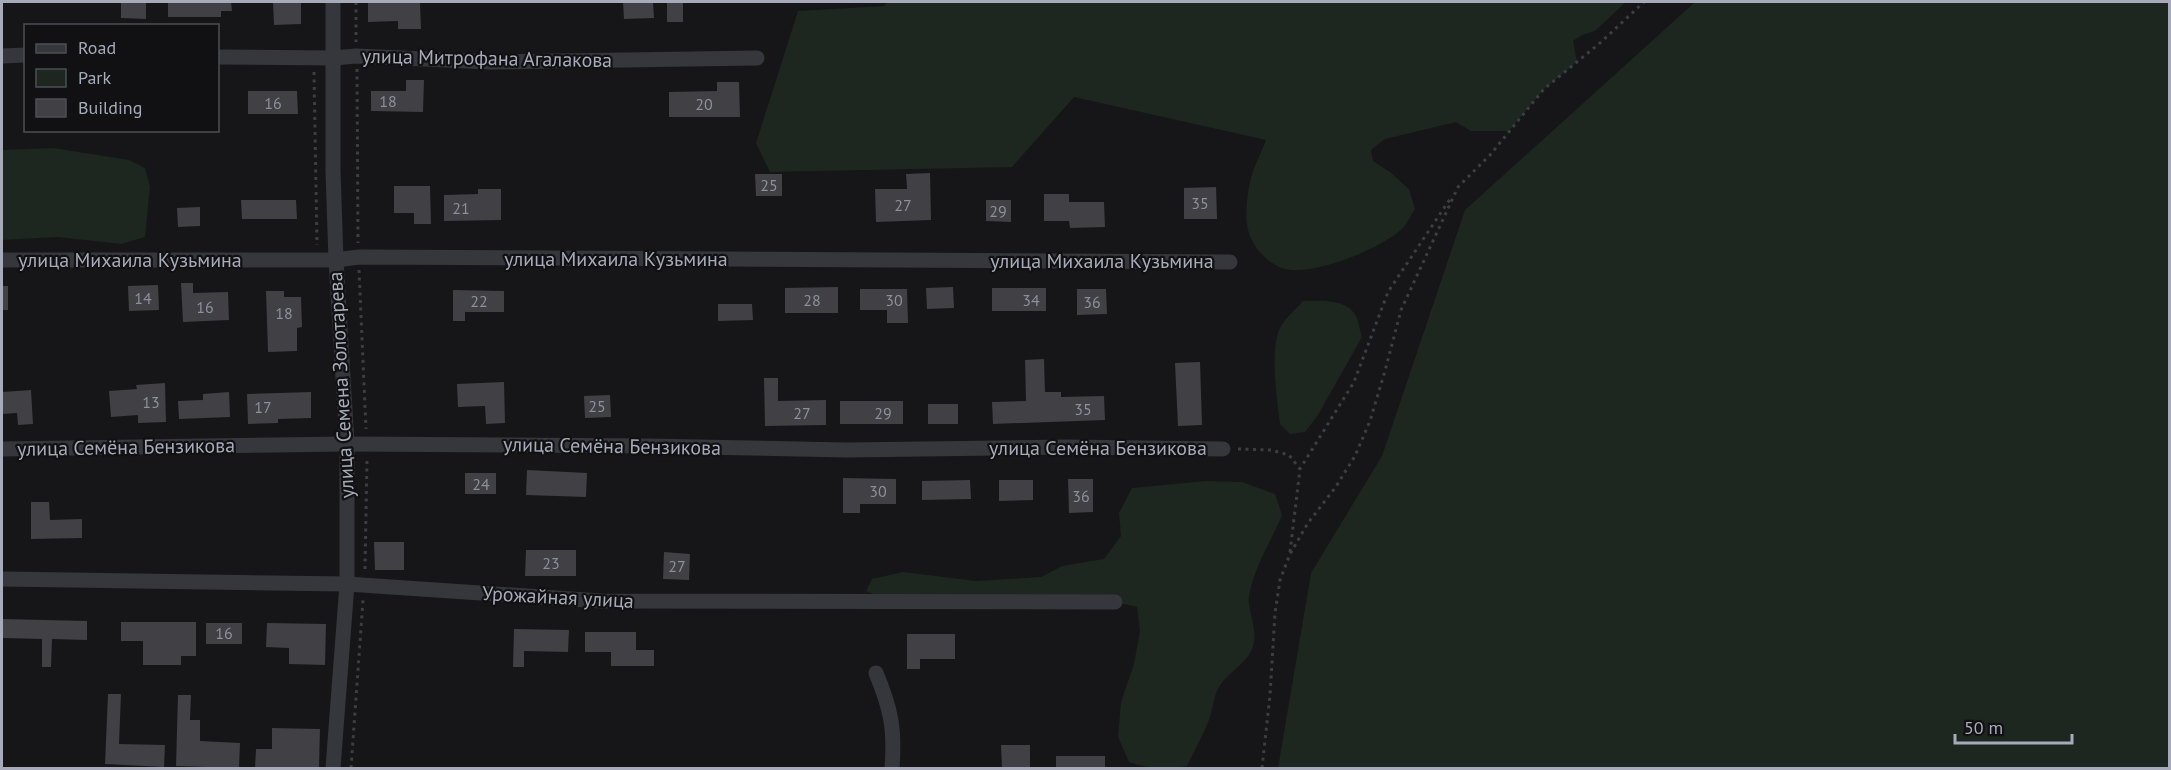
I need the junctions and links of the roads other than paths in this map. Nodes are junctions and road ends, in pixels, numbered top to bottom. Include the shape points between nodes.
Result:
1 (333, 2) edge
2 (24, 55) edge
3 (2, 56) edge
4 (219, 57) edge
5 (334, 58) junction
6 (757, 58) dead end
7 (2, 260) edge
8 (336, 260) junction
9 (1230, 262) dead end
10 (347, 444) junction
11 (1223, 448) road end
12 (2, 449) edge
13 (2, 579) edge
14 (347, 584) junction
15 (1115, 602) dead end
16 (876, 673) dead end
17 (333, 768) edge
18 (892, 768) edge

1 - 5 street, улица Семена Золотарева
2 - 3 street
4 - 5 street, улица Митрофана Агалакова
5 - 6 street, улица Митрофана Агалакова via 491,62
5 - 8 street, улица Семена Золотарева
7 - 8 street, улица Михаила Кузьмина
8 - 9 street, улица Михаила Кузьмина via 359,257
8 - 10 street, улица Семена Золотарева
10 - 11 street, улица Семёна Бензикова via 847,450
10 - 12 street, улица Семёна Бензикова
10 - 14 street, улица Семена Золотарева
13 - 14 street, Урожайная улица
14 - 15 street, Урожайная улица via 601,601
14 - 17 street, улица Семена Золотарева
16 - 18 street via 889,704 894,741

